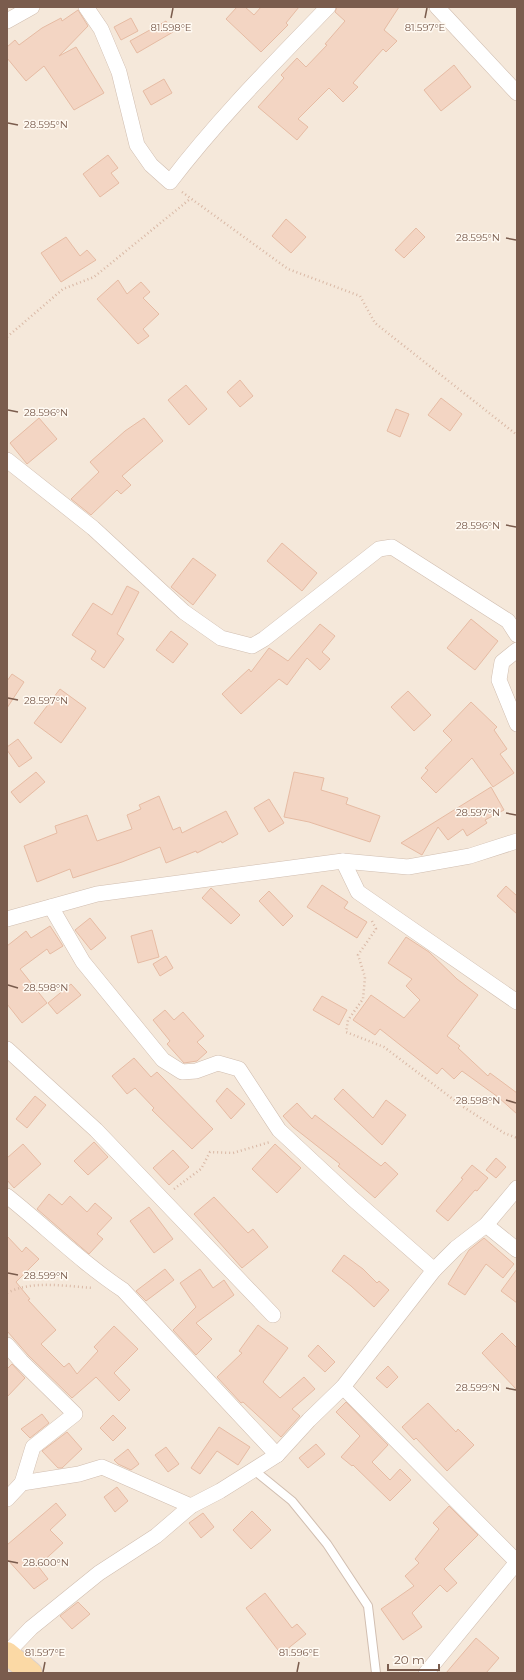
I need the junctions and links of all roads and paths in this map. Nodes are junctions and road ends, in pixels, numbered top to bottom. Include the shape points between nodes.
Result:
1 (32, 7) edge
2 (86, 7) edge
3 (328, 7) edge
4 (437, 7) edge
5 (7, 20) edge
6 (517, 93) edge
7 (170, 182) junction
8 (190, 199) junction
9 (7, 337) edge
10 (517, 435) edge
11 (7, 460) edge
12 (517, 635) edge
13 (517, 650) edge
14 (517, 724) edge
15 (517, 841) edge
16 (343, 861) junction
17 (358, 892) junction
18 (51, 907) junction
19 (7, 919) edge
20 (517, 1002) edge
21 (7, 1049) edge
22 (285, 1136) junction
23 (517, 1138) edge
24 (517, 1188) edge
25 (7, 1196) edge
26 (162, 1197) junction
27 (7, 1207) edge
28 (28, 1212) junction
29 (486, 1225) junction
30 (517, 1250) edge
31 (434, 1270) junction
32 (94, 1288) dead end
33 (7, 1293) edge
34 (273, 1315) dead end
35 (7, 1345) edge
36 (343, 1387) junction
37 (277, 1455) junction
38 (254, 1470) junction
39 (22, 1483) junction
40 (7, 1499) edge
41 (191, 1506) junction
42 (517, 1562) edge
43 (7, 1653) edge
44 (31, 1673) edge
45 (376, 1673) edge
46 (426, 1673) edge

1 - 5 street
2 - 7 street via 101,29 119,72 137,146 151,165
3 - 7 street via 201,141
4 - 6 street
7 - 8 path
8 - 9 path via 94,277 63,289
8 - 10 path via 288,269 360,296 375,323
11 - 12 street via 93,528 184,612 221,638 252,646 379,549 392,547 508,621
13 - 14 street via 502,662 499,680
15 - 16 street via 470,856 408,867
16 - 17 street
16 - 18 street via 97,894
17 - 20 street
17 - 23 path via 376,929 358,955 365,977 363,999 348,1020 346,1032 384,1047 462,1106 504,1133
18 - 19 street
18 - 22 street via 84,962 163,1060 182,1072 196,1071 218,1063 239,1069
21 - 26 street via 96,1130
22 - 26 path via 233,1153 210,1152 201,1169
22 - 31 street
24 - 29 street
25 - 28 street
26 - 34 street
27 - 28 street
28 - 37 street via 104,1278 123,1290
29 - 30 street
29 - 31 street via 456,1248
31 - 36 street
32 - 33 path via 57,1285 19,1287
35 - 39 street via 75,1414 34,1446
36 - 37 street
36 - 42 street
37 - 38 street
38 - 41 street
38 - 45 lane via 292,1501 327,1544 368,1606
39 - 40 street
39 - 41 street via 102,1468
41 - 43 street via 156,1536 99,1573 31,1628
42 - 46 street
43 - 44 main road

